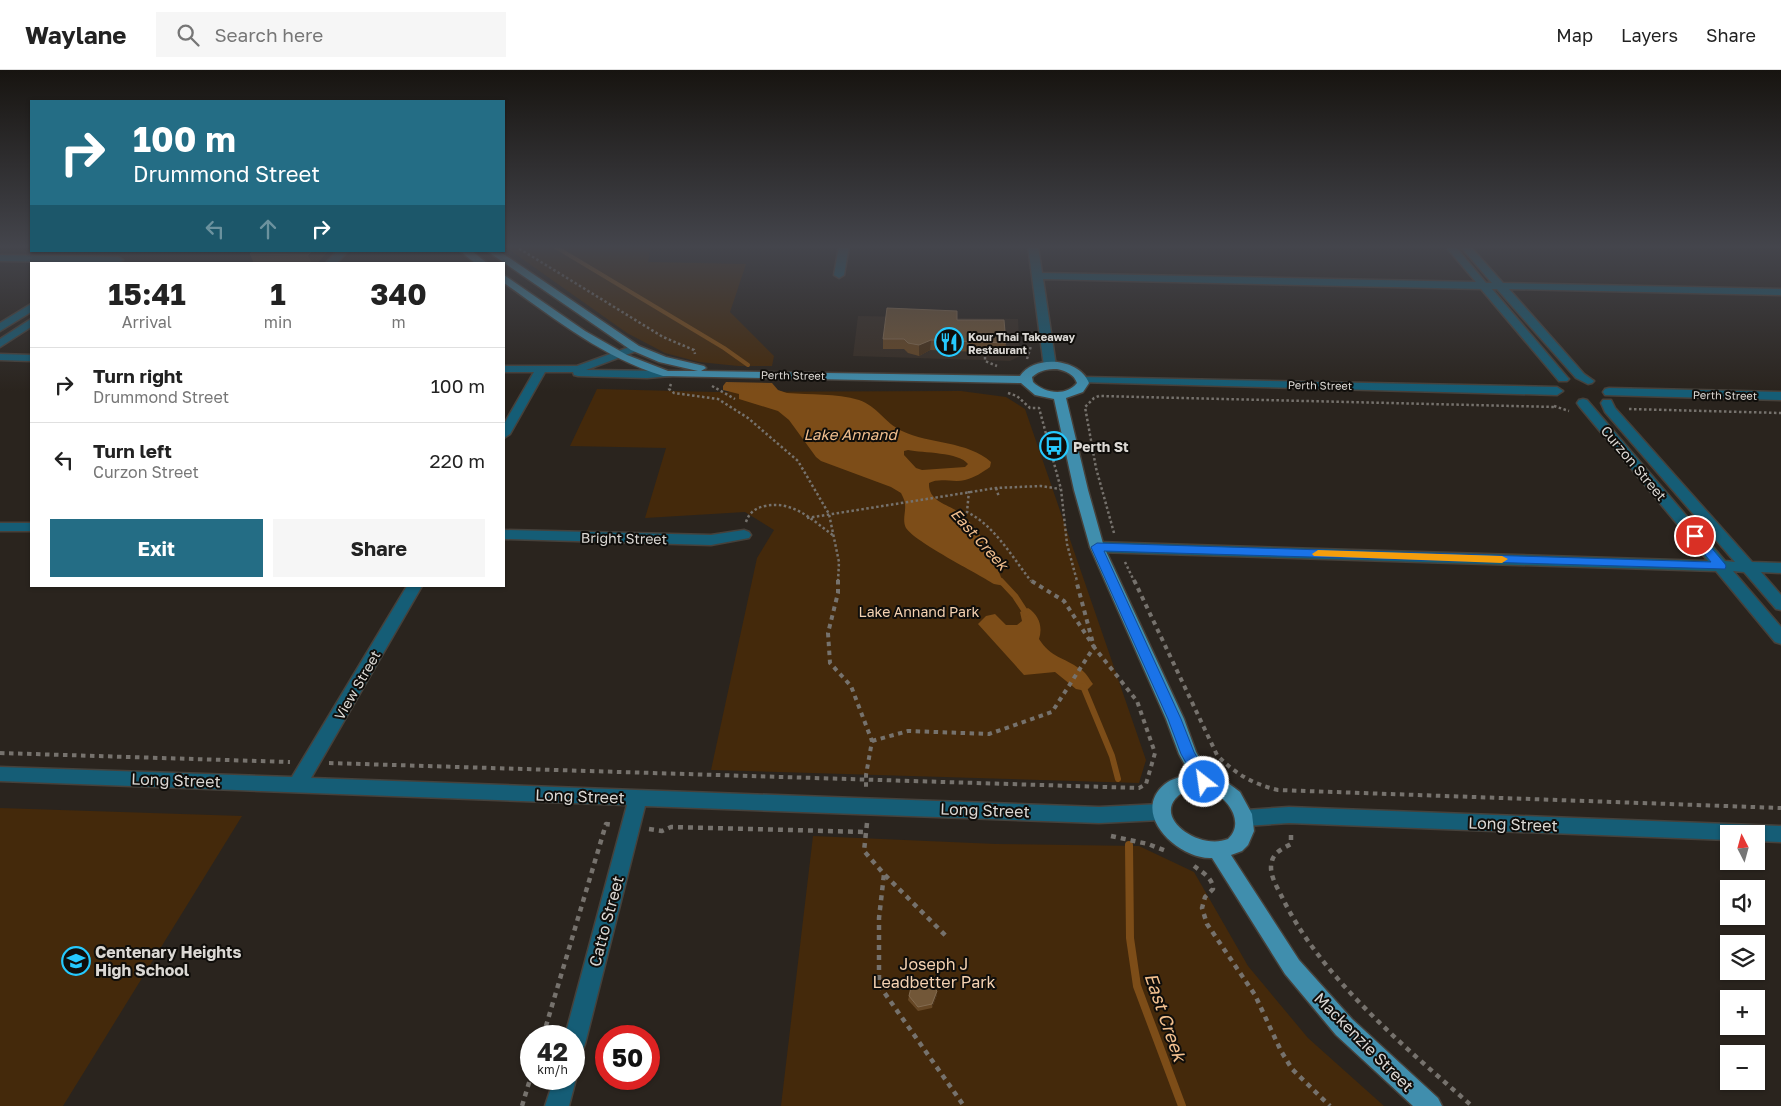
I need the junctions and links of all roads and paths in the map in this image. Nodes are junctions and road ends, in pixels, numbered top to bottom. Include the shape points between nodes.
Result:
1 (525, 294) edge
2 (556, 294) edge
3 (594, 294) edge
4 (1041, 294) edge
5 (1491, 294) edge
6 (1507, 294) edge
7 (30, 307) edge
8 (30, 323) edge
9 (0, 328) edge
10 (1033, 342) dead end
11 (0, 345) edge
12 (635, 348) junction
13 (616, 355) junction
14 (0, 356) edge
15 (985, 357) dead end
16 (30, 358) edge
17 (1026, 362) dead end
18 (684, 365) junction
19 (1050, 366) junction
20 (1002, 368) dead end
21 (505, 369) edge
22 (541, 370) junction
23 (561, 370) junction
24 (671, 374) junction
25 (729, 374) junction
26 (1564, 379) junction
27 (1026, 380) junction
28 (1083, 380) junction
29 (708, 381) dead end
30 (1588, 381) junction
31 (1557, 391) junction
32 (1059, 396) junction
33 (1781, 396) edge
34 (1608, 398) junction
35 (736, 399) dead end
36 (1550, 401) dead end
37 (1555, 407) junction
38 (1039, 408) dead end
39 (1579, 408) junction
40 (1625, 413) dead end
41 (1781, 413) edge
42 (505, 432) edge
43 (996, 488) junction
44 (1061, 489) junction
45 (1081, 490) junction
46 (969, 491) junction
47 (999, 497) dead end
48 (829, 514) junction
49 (808, 518) junction
50 (0, 527) edge
51 (30, 527) edge
52 (505, 535) edge
53 (744, 535) joint
54 (834, 537) junction
55 (1097, 547) junction
56 (1119, 548) junction
57 (1721, 566) junction
58 (1747, 567) junction
59 (1781, 568) edge
60 (413, 587) edge
61 (1781, 605) edge
62 (1781, 638) edge
63 (1094, 647) junction
64 (872, 741) junction
65 (0, 754) edge
66 (311, 763) junction
67 (0, 774) edge
68 (866, 781) junction
69 (1204, 782) junction
70 (298, 784) junction
71 (638, 798) junction
72 (1781, 808) edge
73 (1161, 812) junction
74 (1246, 818) junction
75 (631, 827) junction
76 (1291, 834) dead end
77 (1781, 834) edge
78 (1112, 836) dead end
79 (1218, 851) junction
80 (1169, 852) dead end
81 (1189, 863) dead end
82 (884, 874) junction
83 (948, 938) dead end
84 (546, 1025) edge
85 (579, 1025) edge
86 (527, 1090) edge
87 (562, 1090) edge
88 (522, 1106) edge
89 (557, 1106) edge
90 (964, 1106) edge
91 (1330, 1106) edge
92 (1430, 1106) edge
93 (1472, 1106) edge

1 - 13 main road
2 - 12 main road
3 - 18 path via 657,333 694,350 695,354
4 - 19 street
5 - 26 street
6 - 30 street
7 - 9 street
8 - 11 street
10 - 17 path
11 - 14 street via 3,348
12 - 13 street, Perth Street
12 - 18 main road
13 - 23 street, Perth Street via 592,366
13 - 24 main road via 645,368
14 - 16 street
15 - 20 path via 985,361
18 - 25 main road
19 - 27 main road via 1030,372
19 - 28 main road via 1071,370
21 - 22 street, Perth Street
22 - 23 street, Perth Street
22 - 42 street
23 - 24 street, Perth Street via 580,374
24 - 25 main road, Perth Street
24 - 48 path via 669,389 718,399 748,418 798,461
25 - 27 main road, Perth Street
26 - 30 street
26 - 31 street via 1555,383
27 - 32 main road via 1034,390
28 - 31 street, Perth Street
28 - 32 main road via 1082,387 1075,392
29 - 35 path via 719,392
30 - 34 street
31 - 39 street
32 - 45 main road
33 - 34 street, Perth Street
34 - 39 street, Perth Street via 1600,405
34 - 58 street, Curzon Street via 1609,409
36 - 37 path
37 - 39 path
37 - 56 path via 1099,396 1085,407 1096,468
38 - 44 path
39 - 57 street, Curzon Street
40 - 41 path via 1625,409
43 - 44 path via 1041,486
43 - 46 path
43 - 47 path
44 - 45 path
44 - 63 path via 1067,544
45 - 55 main road
46 - 48 path
46 - 63 path via 967,512 979,518 992,532 1031,581 1064,602
48 - 49 path
48 - 54 path
49 - 53 path via 797,509 784,505 757,508 746,519
49 - 54 path
50 - 51 street
52 - 53 street, Bright Street via 712,540
54 - 64 path via 839,562 838,593 828,633 830,663 851,686
55 - 56 street
55 - 69 main road via 1188,754
56 - 57 street
56 - 72 path via 1217,755 1230,770 1246,780 1278,790
57 - 58 street
57 - 62 street, Curzon Street
58 - 59 street
58 - 61 street, Curzon Street
60 - 66 street, View Street
63 - 64 path via 1052,712 989,734 908,731
63 - 68 path via 1137,702 1155,753 1146,784 1139,788
64 - 68 path
65 - 66 path
66 - 68 path
66 - 70 street, View Street
67 - 70 street, Long Street
69 - 73 main road via 1177,784 1162,800
69 - 74 main road via 1221,788 1235,799
70 - 71 street, Long Street
71 - 73 street, Long Street via 1099,815
71 - 75 street, Catto Street
73 - 79 main road via 1164,822 1180,841 1205,851
74 - 77 street, Long Street via 1289,815
74 - 79 main road via 1241,840 1231,848
75 - 82 path via 662,831 671,827 867,832 864,851
75 - 84 path via 606,824
75 - 85 street, Catto Street
76 - 93 path via 1292,844 1275,853 1271,864 1274,879 1296,926 1343,986
78 - 80 path
79 - 92 main road, Mackenzie Street via 1292,967 1344,1026
81 - 91 path via 1213,884 1202,908 1207,924 1264,1010 1292,1069
82 - 83 path
82 - 90 path via 879,918 879,985
86 - 88 path
87 - 89 street

